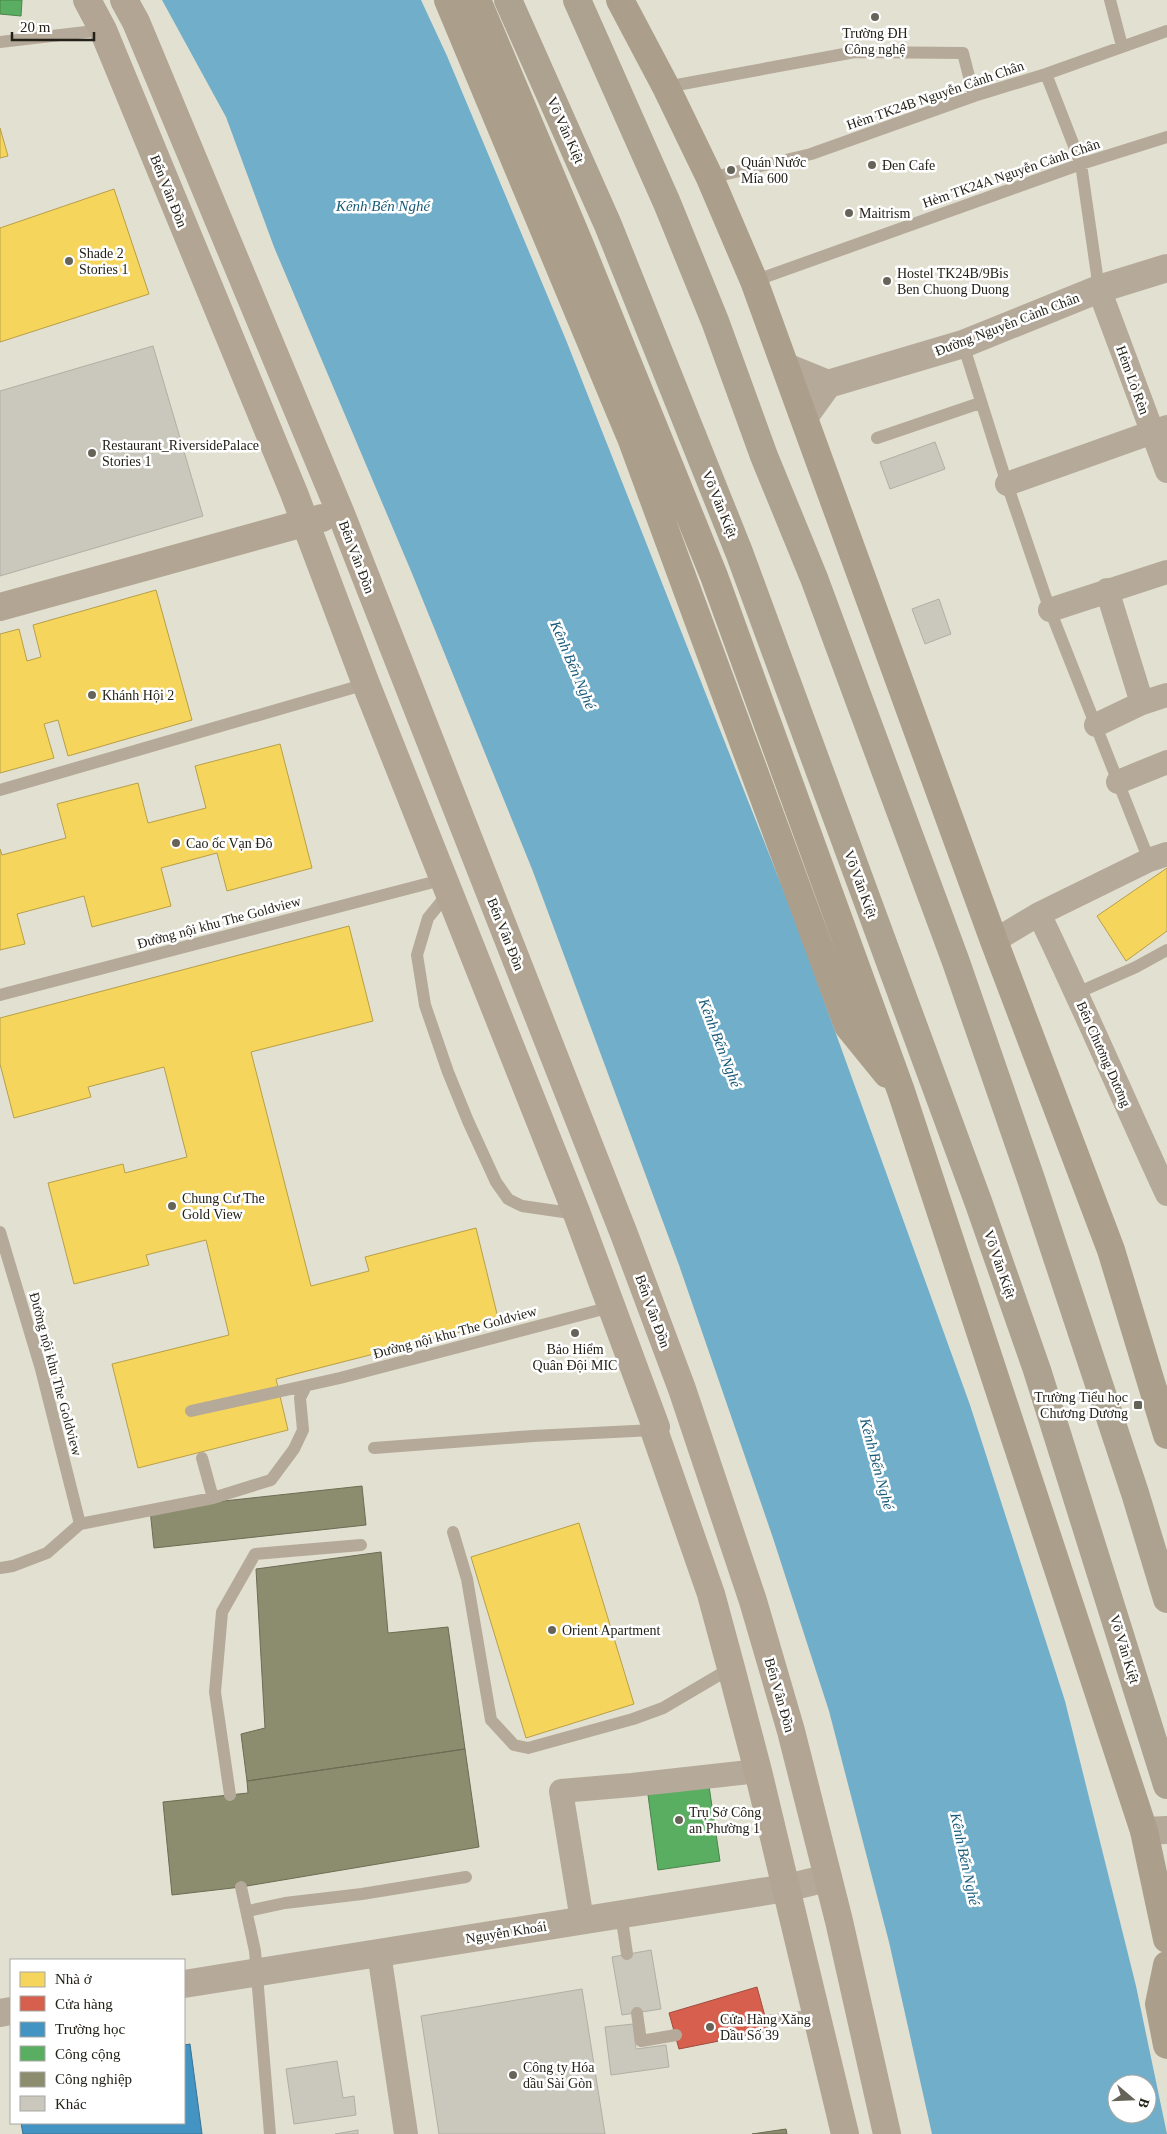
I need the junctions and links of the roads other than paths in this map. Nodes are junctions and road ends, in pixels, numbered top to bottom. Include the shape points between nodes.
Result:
1 (87, 0) edge
2 (448, 0) edge
3 (477, 0) edge
4 (508, 0) edge
5 (577, 0) edge
6 (620, 0) edge
7 (1110, 0) edge
8 (130, 11) edge
9 (104, 30) junction
10 (1167, 31) edge
11 (0, 42) edge
12 (1122, 46) junction
13 (1046, 74) junction
14 (666, 88) junction
15 (974, 96) junction
16 (1167, 137) edge
17 (1081, 164) junction
18 (710, 178) junction
19 (1167, 268) edge
20 (754, 281) junction
21 (1099, 289) junction
22 (963, 344) junction
23 (786, 367) junction
24 (828, 384) junction
25 (980, 403) junction
26 (804, 417) junction
27 (1160, 430) edge
28 (877, 438) dead end
29 (1167, 471) edge
30 (1007, 484) junction
31 (340, 514) junction
32 (304, 522) junction
33 (1167, 572) edge
34 (67, 588) junction
35 (1107, 590) junction
36 (0, 594) edge
37 (0, 606) edge
38 (1050, 610) junction
39 (366, 684) junction
40 (1167, 695) edge
41 (1142, 703) junction
42 (1096, 725) junction
43 (1167, 762) edge
44 (1118, 782) junction
45 (0, 790) edge
46 (1158, 857) edge
47 (448, 885) junction
48 (1039, 914) junction
49 (994, 941) junction
50 (1167, 950) edge
51 (1077, 993) junction
52 (0, 995) edge
53 (901, 1091) junction
54 (1167, 1194) edge
55 (577, 1214) junction
56 (0, 1232) edge
57 (611, 1307) junction
58 (306, 1386) junction
59 (191, 1411) dead end
60 (654, 1430) junction
61 (1167, 1435) edge
62 (374, 1448) dead end
63 (202, 1458) dead end
64 (213, 1498) junction
65 (80, 1524) junction
66 (454, 1532) dead end
67 (361, 1545) dead end
68 (0, 1568) edge
69 (1167, 1599) edge
70 (731, 1668) junction
71 (758, 1770) junction
72 (1167, 1785) edge
73 (230, 1795) dead end
74 (1156, 1831) edge
75 (466, 1877) dead end
76 (828, 1878) junction
77 (241, 1887) dead end
78 (786, 1888) junction
79 (248, 1912) junction
80 (621, 1914) junction
81 (582, 1920) junction
82 (1167, 1939) edge
83 (379, 1953) junction
84 (627, 1954) dead end
85 (1167, 1965) edge
86 (257, 1972) junction
87 (185, 1984) edge
88 (637, 2013) dead end
89 (817, 2015) junction
90 (767, 2022) dead end
91 (676, 2035) dead end
92 (1167, 2045) edge
93 (270, 2134) edge
94 (406, 2134) edge
95 (845, 2134) edge
96 (887, 2134) edge

1 - 9 main road, Bến Vân Đồn
2 - 53 main road via 631,438 848,1026
3 - 53 main road via 714,576
4 - 72 highway, Võ Văn Kiệt via 608,225 739,552 1037,1370
5 - 69 highway via 667,203 814,578 952,953 1037,1197
6 - 14 main road
7 - 12 lane
8 - 9 main road
8 - 31 main road, Bến Vân Đồn
9 - 11 lane
9 - 32 main road, Bến Vân Đồn
10 - 12 lane, Hẻm TK24B Nguyễn Cảnh Chân
12 - 13 lane, Hẻm TK24B Nguyễn Cảnh Chân
13 - 15 lane, Hẻm TK24B Nguyễn Cảnh Chân
13 - 17 lane
14 - 15 lane via 855,52 963,53
14 - 18 main road
15 - 18 lane, Hẻm TK24B Nguyễn Cảnh Chân via 811,154
16 - 17 lane, Hẻm TK24A Nguyễn Cảnh Chân
17 - 20 lane, Hẻm TK24A Nguyễn Cảnh Chân
17 - 21 lane
18 - 20 main road
19 - 21 street, Đường Nguyễn Cảnh Chân
20 - 23 main road
21 - 22 street, Đường Nguyễn Cảnh Chân
21 - 27 street, Hẻm Lò Rèn
22 - 24 street, Đường Nguyễn Cảnh Chân
22 - 25 lane
23 - 24 street
23 - 26 main road
24 - 26 street
25 - 28 lane
25 - 30 lane
26 - 49 main road
27 - 29 street, Hẻm Lò Rèn
27 - 30 street
30 - 38 lane
31 - 32 main road, Bến Vân Đồn
31 - 76 main road, Bến Vân Đồn via 682,1389 754,1601
32 - 34 main road, Bến Vân Đồn
32 - 39 main road, Bến Vân Đồn
33 - 35 street
34 - 36 lane via 55,579
34 - 37 main road, Bến Vân Đồn
35 - 38 street
35 - 41 street
38 - 42 lane
39 - 45 lane
39 - 47 main road, Bến Vân Đồn
40 - 41 street
41 - 42 street
42 - 44 lane
43 - 44 street
44 - 46 lane
46 - 48 street
47 - 52 lane, Đường nội khu The Goldview
47 - 55 main road, Bến Vân Đồn
47 - 55 lane via 428,918 417,955 425,1006 448,1072 492,1173 508,1199 522,1206
48 - 49 street
48 - 51 street, Bến Chương Dương
49 - 61 main road via 1111,1250
50 - 51 lane via 1136,968
51 - 54 street, Bến Chương Dương
53 - 74 main road
55 - 57 main road, Bến Vân Đồn
56 - 65 lane, Đường nội khu The Goldview via 41,1369
57 - 58 lane, Đường nội khu The Goldview
57 - 60 main road, Bến Vân Đồn via 656,1427
58 - 59 lane, Đường nội khu The Goldview
58 - 64 lane via 300,1398 303,1430 294,1449 271,1480
60 - 62 lane
60 - 70 main road, Bến Vân Đồn via 711,1594
63 - 64 lane
64 - 65 lane
65 - 68 lane via 47,1553
66 - 70 lane via 467,1579 491,1720 514,1745 528,1748 633,1719 663,1708
67 - 73 lane via 255,1554 222,1612 215,1692
70 - 71 main road, Bến Vân Đồn
71 - 78 main road, Bến Vân Đồn
71 - 81 street via 632,1786 561,1791
74 - 82 main road
75 - 79 lane via 285,1903
76 - 78 street, Nguyễn Khoái
76 - 96 main road, Bến Vân Đồn
77 - 79 lane
78 - 80 street, Nguyễn Khoái
78 - 89 main road, Bến Vân Đồn
79 - 86 lane
80 - 81 street, Nguyễn Khoái
80 - 84 lane
81 - 83 street, Nguyễn Khoái
83 - 86 street, Nguyễn Khoái
83 - 94 street
85 - 92 main road via 1159,2004
86 - 87 street, Nguyễn Khoái
86 - 93 lane
88 - 91 lane via 641,2041
89 - 90 lane
89 - 95 main road, Bến Vân Đồn

